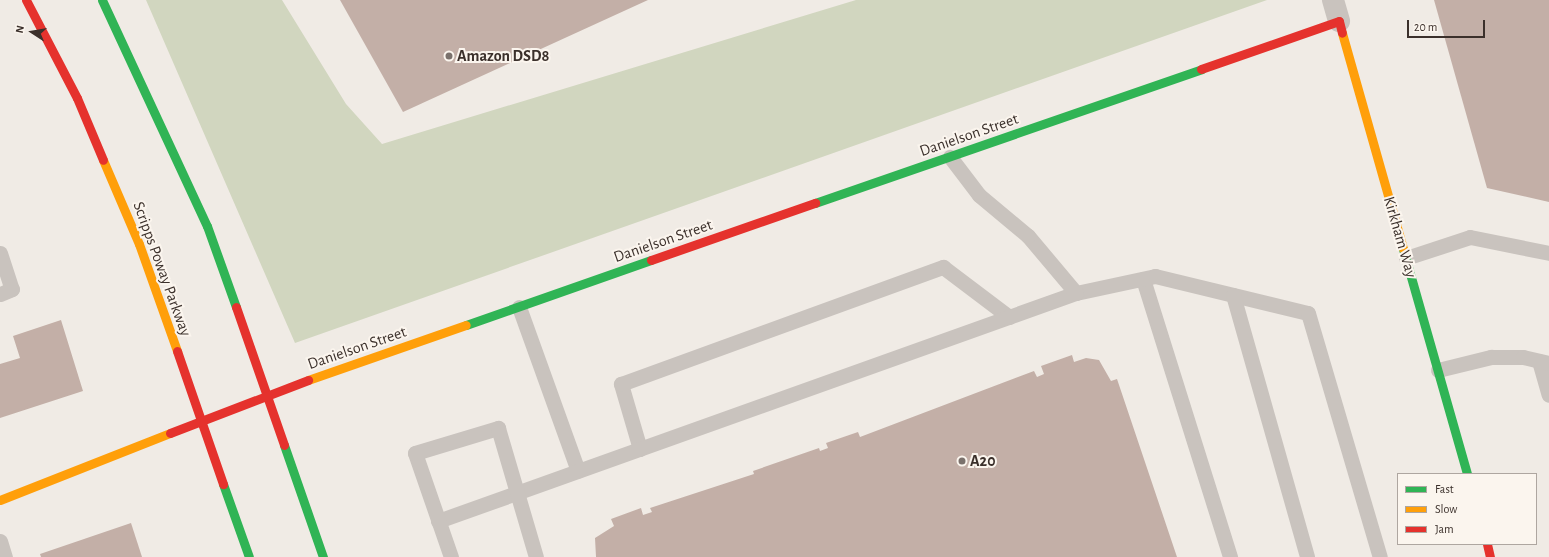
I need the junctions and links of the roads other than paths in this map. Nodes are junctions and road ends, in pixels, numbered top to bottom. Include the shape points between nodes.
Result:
1 (26, 0) edge
2 (102, 0) edge
3 (1333, 0) edge
4 (1339, 22) junction
5 (950, 157) junction
6 (0, 253) edge
7 (1549, 253) edge
8 (1406, 258) junction
9 (1143, 279) junction
10 (1076, 293) junction
11 (0, 294) edge
12 (1234, 295) junction
13 (519, 307) junction
14 (1009, 317) junction
15 (1544, 362) edge
16 (1438, 370) junction
17 (265, 394) junction
18 (1549, 395) edge
19 (200, 418) junction
20 (640, 449) junction
21 (578, 471) junction
22 (1467, 473) edge
23 (517, 493) junction
24 (0, 500) edge
25 (438, 521) junction
26 (0, 541) edge
27 (1487, 545) edge
28 (5, 557) edge
29 (249, 557) edge
30 (323, 557) edge
31 (451, 557) edge
32 (536, 557) edge
33 (1230, 557) edge
34 (1307, 557) edge
35 (1380, 557) edge
36 (1490, 557) edge

1 - 19 main road, Scripps Poway Parkway via 77,98 139,244
2 - 17 main road via 207,226
3 - 4 street, Kirkham Way
4 - 5 main road, Danielson Street
4 - 8 main road, Kirkham Way
5 - 10 lane via 979,195 1028,236
5 - 13 main road, Danielson Street
6 - 11 lane via 12,289
7 - 8 lane via 1470,237
8 - 16 main road, Kirkham Way
9 - 10 lane
9 - 12 lane via 1155,276
9 - 33 lane
10 - 14 lane
12 - 34 lane
12 - 35 lane via 1308,313
13 - 17 main road, Danielson Street
13 - 21 lane
14 - 20 lane
14 - 20 lane via 943,268 621,384
15 - 16 lane via 1491,357
15 - 18 lane
16 - 22 main road, Kirkham Way
17 - 19 main road, Danielson Street
17 - 30 main road
19 - 24 main road, Danielson Street
19 - 29 main road, Scripps Poway Parkway
20 - 21 lane
21 - 23 lane
23 - 25 lane
23 - 25 lane via 498,428 415,453
23 - 32 lane
25 - 31 lane
26 - 28 lane
27 - 36 main road

